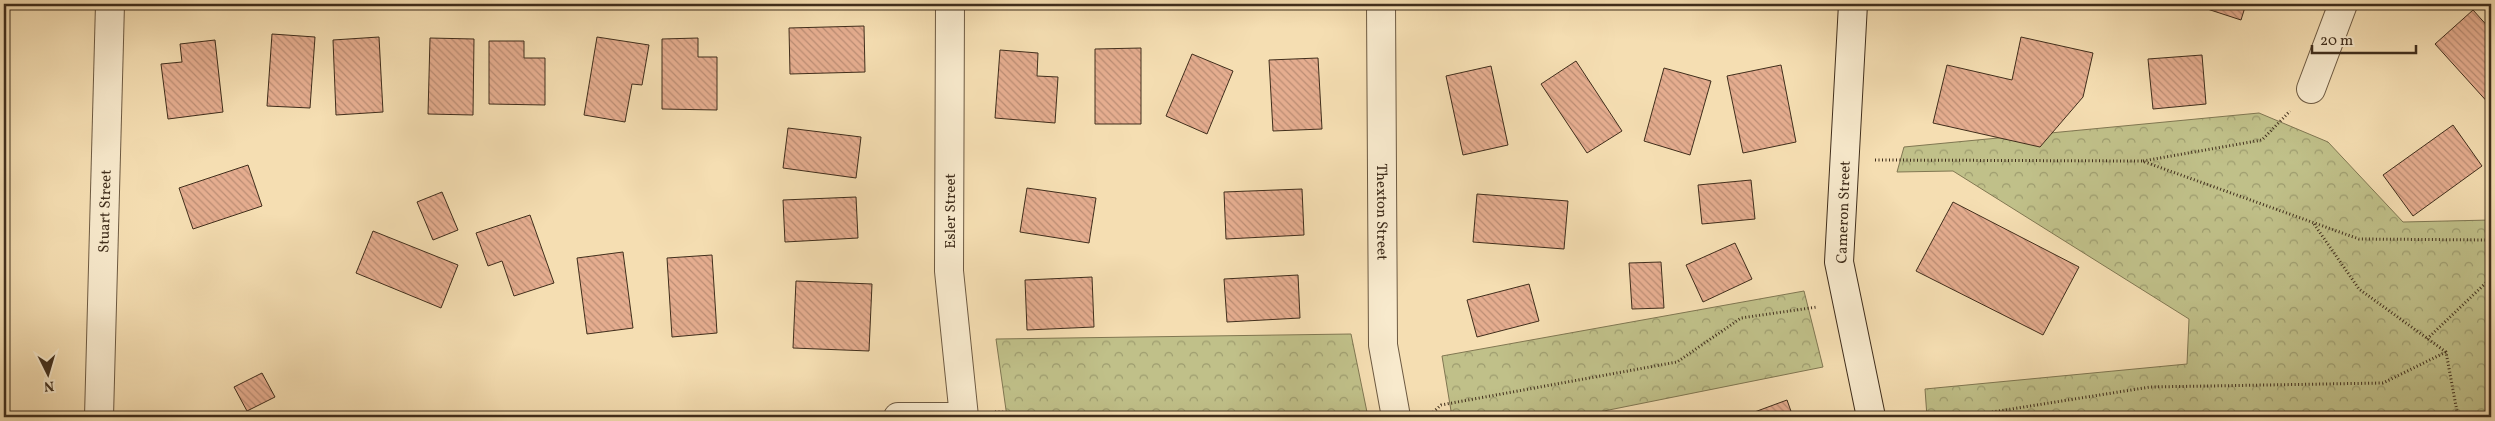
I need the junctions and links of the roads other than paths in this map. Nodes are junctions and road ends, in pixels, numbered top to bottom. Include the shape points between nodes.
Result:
1 (110, 4) edge
2 (950, 4) edge
3 (1381, 4) edge
4 (1853, 4) edge
5 (2344, 4) edge
6 (2311, 89) road end
7 (99, 417) edge
8 (898, 417) edge
9 (964, 417) edge
10 (1396, 417) edge
11 (1871, 417) edge

1 - 7 street, Stuart Street
2 - 9 street, Esler Street via 949,271
3 - 10 street, Thexton Street via 1383,345
4 - 11 street, Cameron Street via 1839,262
5 - 6 street
8 - 9 street

